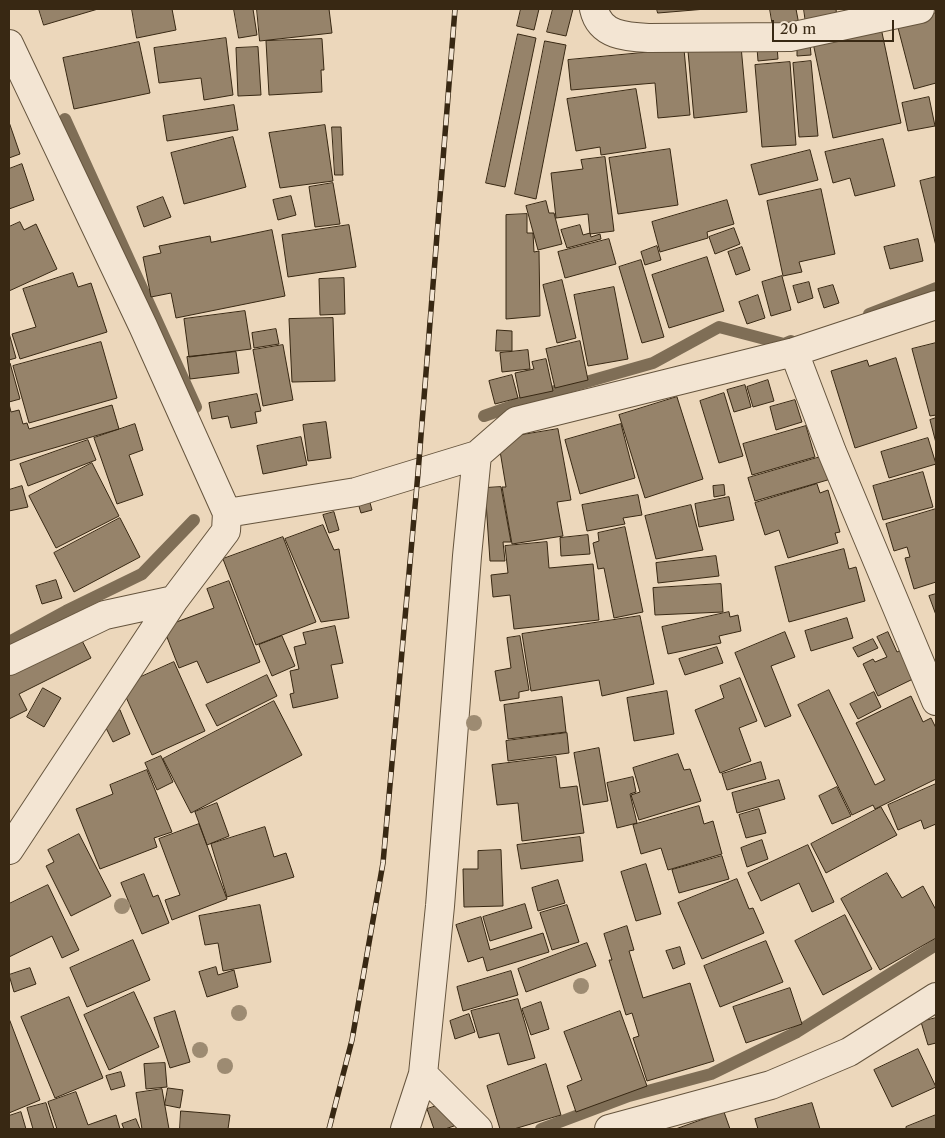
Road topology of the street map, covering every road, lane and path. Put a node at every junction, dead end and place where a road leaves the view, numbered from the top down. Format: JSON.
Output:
{"nodes":[{"id":1,"x":594,"y":9,"type":"edge"},
{"id":2,"x":920,"y":9,"type":"edge"},
{"id":3,"x":9,"y":44,"type":"edge"},
{"id":4,"x":936,"y":305,"type":"edge"},
{"id":5,"x":794,"y":352,"type":"junction"},
{"id":6,"x":477,"y":455,"type":"junction"},
{"id":7,"x":227,"y":513,"type":"junction"},
{"id":8,"x":174,"y":600,"type":"junction"},
{"id":9,"x":9,"y":661,"type":"edge"},
{"id":10,"x":930,"y":672,"type":"edge"},
{"id":11,"x":936,"y":701,"type":"edge"},
{"id":12,"x":9,"y":850,"type":"edge"},
{"id":13,"x":936,"y":997,"type":"edge"},
{"id":14,"x":423,"y":1074,"type":"junction"},
{"id":15,"x":404,"y":1129,"type":"edge"},
{"id":16,"x":478,"y":1129,"type":"edge"},
{"id":17,"x":609,"y":1129,"type":"edge"}],
"edges":[{"from":1,"to":2,"type":"street"},
{"from":3,"to":7,"type":"street"},
{"from":4,"to":5,"type":"street"},
{"from":5,"to":6,"type":"street"},
{"from":5,"to":10,"type":"street"},
{"from":6,"to":7,"type":"street"},
{"from":6,"to":14,"type":"street"},
{"from":7,"to":8,"type":"street"},
{"from":8,"to":9,"type":"street"},
{"from":8,"to":12,"type":"street"},
{"from":10,"to":11,"type":"street"},
{"from":13,"to":17,"type":"street"},
{"from":14,"to":15,"type":"street"},
{"from":14,"to":16,"type":"street"}]}
